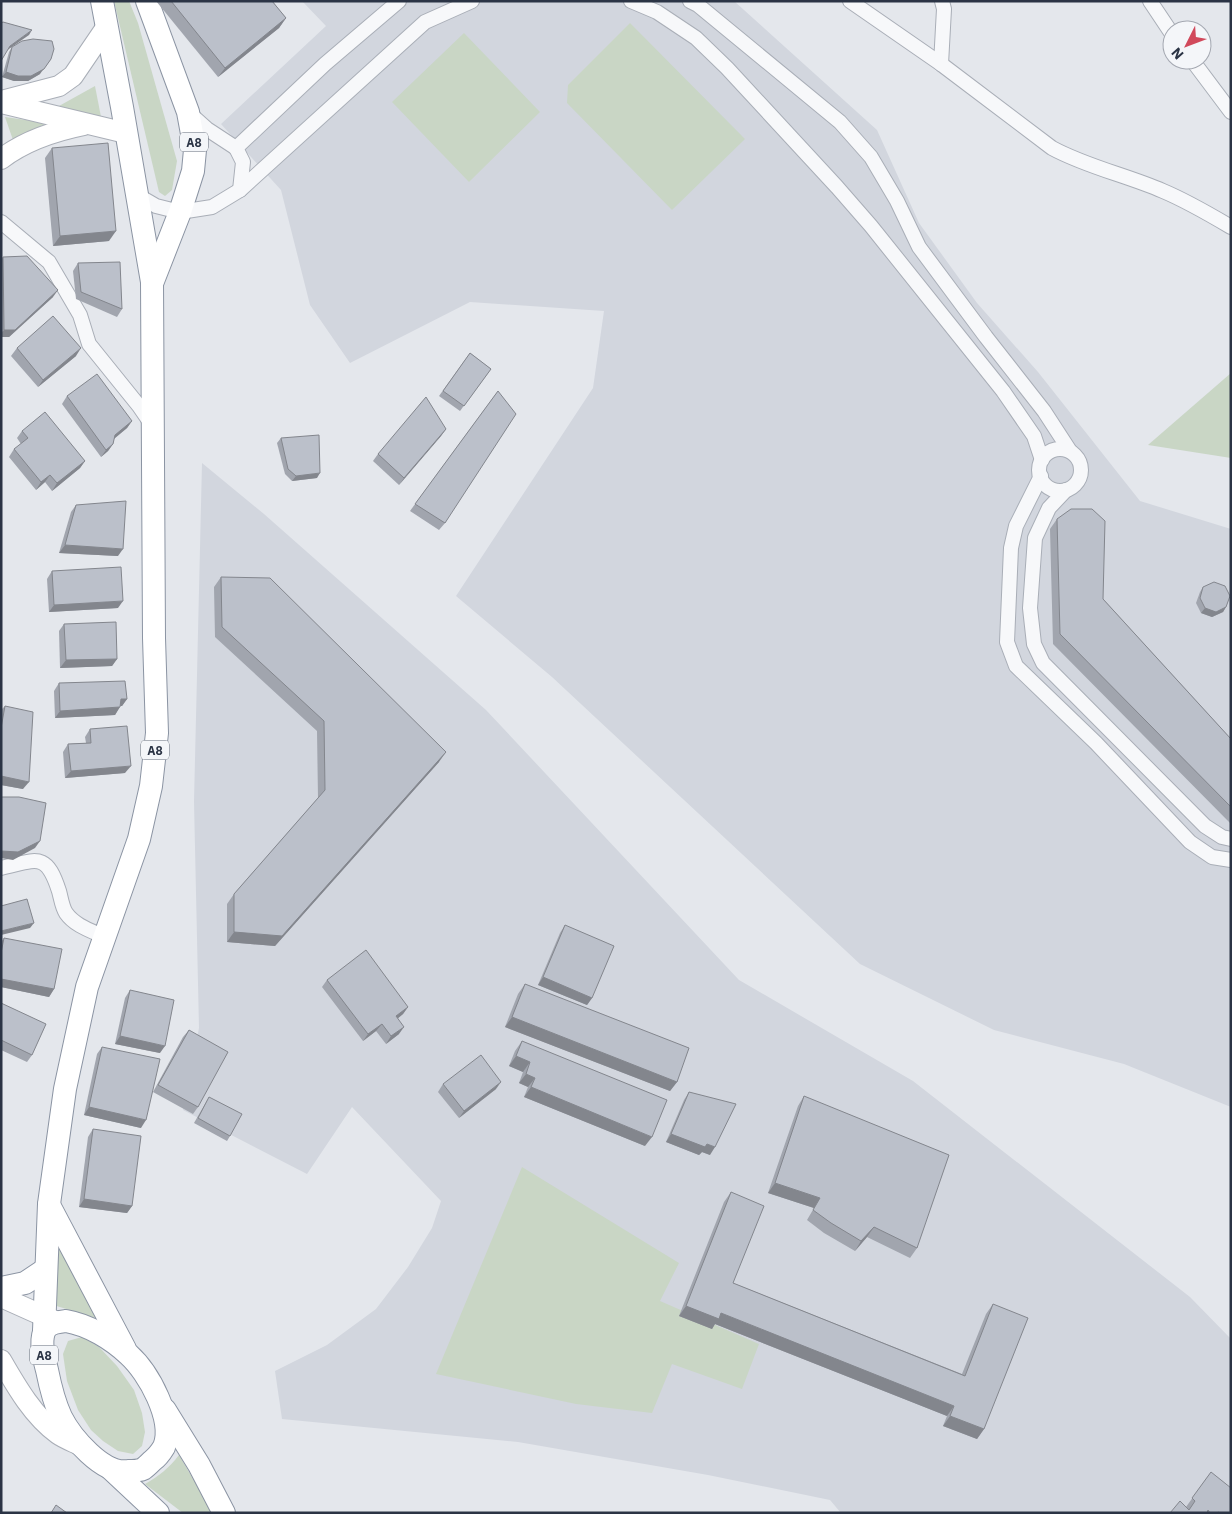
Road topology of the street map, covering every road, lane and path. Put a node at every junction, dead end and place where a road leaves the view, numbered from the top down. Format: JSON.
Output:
{"nodes":[{"id":1,"x":102,"y":1,"type":"edge"},
{"id":2,"x":147,"y":1,"type":"edge"},
{"id":3,"x":399,"y":1,"type":"edge"},
{"id":4,"x":472,"y":1,"type":"edge"},
{"id":5,"x":631,"y":1,"type":"edge"},
{"id":6,"x":690,"y":1,"type":"edge"},
{"id":7,"x":850,"y":1,"type":"edge"},
{"id":8,"x":942,"y":1,"type":"edge"},
{"id":9,"x":1150,"y":1,"type":"edge"},
{"id":10,"x":1163,"y":20,"type":"edge"},
{"id":11,"x":107,"y":26,"type":"junction"},
{"id":12,"x":941,"y":64,"type":"junction"},
{"id":13,"x":1200,"y":70,"type":"edge"},
{"id":14,"x":1,"y":102,"type":"edge"},
{"id":15,"x":188,"y":112,"type":"junction"},
{"id":16,"x":1231,"y":112,"type":"edge"},
{"id":17,"x":88,"y":124,"type":"junction"},
{"id":18,"x":126,"y":133,"type":"junction"},
{"id":19,"x":236,"y":148,"type":"junction"},
{"id":20,"x":1,"y":159,"type":"edge"},
{"id":21,"x":240,"y":190,"type":"junction"},
{"id":22,"x":137,"y":195,"type":"junction"},
{"id":23,"x":180,"y":212,"type":"junction"},
{"id":24,"x":1,"y":222,"type":"edge"},
{"id":25,"x":1231,"y":227,"type":"edge"},
{"id":26,"x":152,"y":282,"type":"junction"},
{"id":27,"x":154,"y":428,"type":"junction"},
{"id":28,"x":1070,"y":451,"type":"junction"},
{"id":29,"x":1042,"y":460,"type":"junction"},
{"id":30,"x":1040,"y":476,"type":"junction"},
{"id":31,"x":1066,"y":490,"type":"junction"},
{"id":32,"x":1231,"y":839,"type":"edge"},
{"id":33,"x":1231,"y":860,"type":"edge"},
{"id":34,"x":1,"y":868,"type":"edge"},
{"id":35,"x":105,"y":937,"type":"junction"},
{"id":36,"x":48,"y":1204,"type":"junction"},
{"id":37,"x":46,"y":1269,"type":"junction"},
{"id":38,"x":1,"y":1288,"type":"edge"},
{"id":39,"x":1,"y":1297,"type":"edge"},
{"id":40,"x":48,"y":1324,"type":"junction"},
{"id":41,"x":128,"y":1354,"type":"junction"},
{"id":42,"x":1,"y":1360,"type":"edge"},
{"id":43,"x":160,"y":1403,"type":"junction"},
{"id":44,"x":82,"y":1446,"type":"junction"},
{"id":45,"x":111,"y":1469,"type":"junction"},
{"id":46,"x":158,"y":1513,"type":"edge"},
{"id":47,"x":224,"y":1513,"type":"edge"}],
"edges":[{"from":1,"to":11,"type":"highway","number":"A8"},
{"from":2,"to":15,"type":"highway","number":"A8"},
{"from":3,"to":19,"type":"street"},
{"from":4,"to":21,"type":"street"},
{"from":5,"to":29,"type":"street"},
{"from":6,"to":28,"type":"street"},
{"from":7,"to":12,"type":"street"},
{"from":8,"to":12,"type":"street"},
{"from":9,"to":10,"type":"street"},
{"from":11,"to":14,"type":"main road"},
{"from":11,"to":18,"type":"highway","number":"A8"},
{"from":12,"to":25,"type":"street"},
{"from":13,"to":16,"type":"street"},
{"from":14,"to":17,"type":"main road"},
{"from":15,"to":19,"type":"street"},
{"from":15,"to":23,"type":"highway","number":"A8"},
{"from":17,"to":18,"type":"main road"},
{"from":17,"to":20,"type":"main road"},
{"from":18,"to":22,"type":"highway","number":"A8"},
{"from":19,"to":21,"type":"street"},
{"from":21,"to":23,"type":"street"},
{"from":22,"to":23,"type":"street"},
{"from":22,"to":26,"type":"highway","number":"A8"},
{"from":23,"to":26,"type":"highway","number":"A8"},
{"from":24,"to":27,"type":"street"},
{"from":26,"to":27,"type":"highway","number":"A8"},
{"from":27,"to":35,"type":"highway","number":"A8"},
{"from":28,"to":29,"type":"street"},
{"from":28,"to":31,"type":"street"},
{"from":29,"to":30,"type":"street"},
{"from":30,"to":31,"type":"street"},
{"from":30,"to":33,"type":"street"},
{"from":31,"to":32,"type":"street"},
{"from":34,"to":35,"type":"street"},
{"from":35,"to":36,"type":"highway","number":"A8"},
{"from":36,"to":37,"type":"highway","number":"A8"},
{"from":36,"to":41,"type":"highway"},
{"from":37,"to":38,"type":"highway"},
{"from":37,"to":40,"type":"highway","number":"A8"},
{"from":39,"to":40,"type":"main road"},
{"from":40,"to":41,"type":"highway"},
{"from":40,"to":44,"type":"highway","number":"A8"},
{"from":41,"to":43,"type":"highway"},
{"from":42,"to":44,"type":"main road"},
{"from":43,"to":45,"type":"highway"},
{"from":43,"to":47,"type":"highway"},
{"from":44,"to":45,"type":"highway","number":"A8"},
{"from":45,"to":46,"type":"highway","number":"A8"}]}
